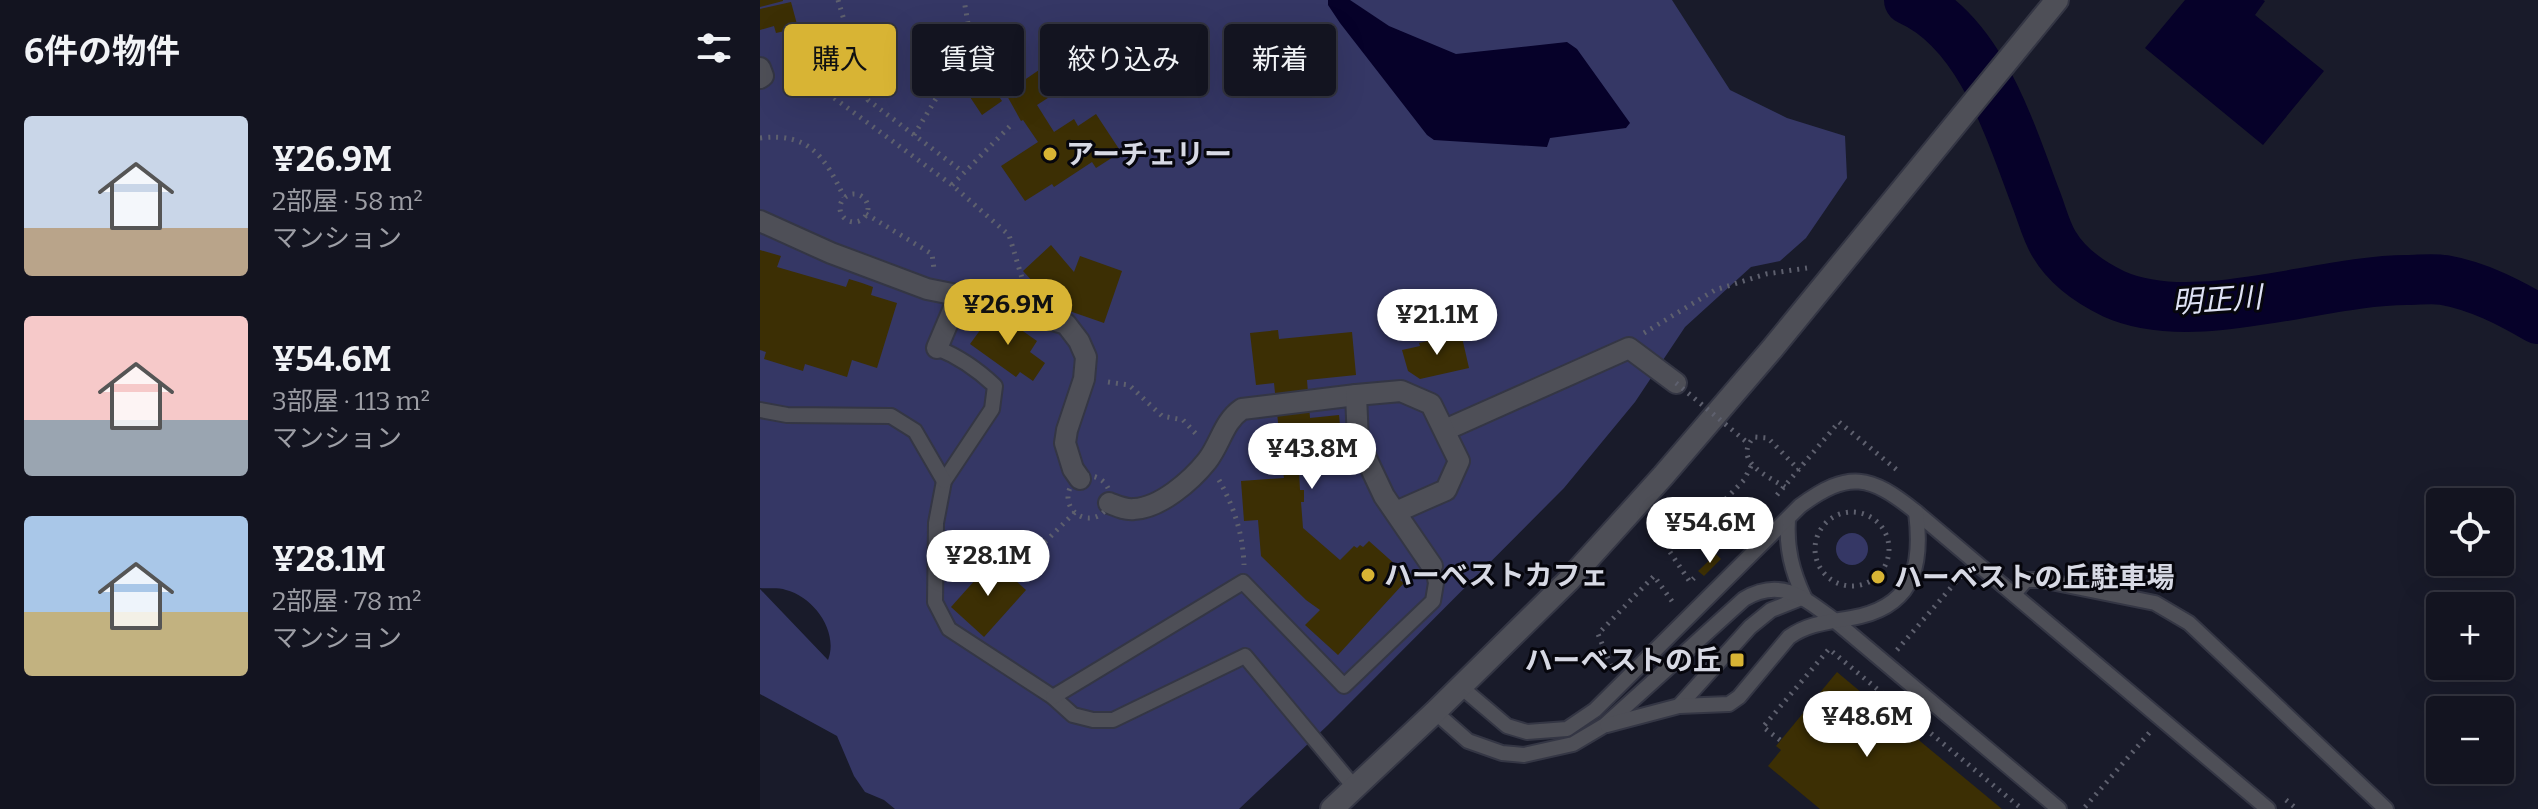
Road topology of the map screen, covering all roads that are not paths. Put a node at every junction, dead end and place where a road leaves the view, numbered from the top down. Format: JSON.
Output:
{"nodes":[{"id":1,"x":2057,"y":0,"type":"edge"},
{"id":2,"x":760,"y":221,"type":"edge"},
{"id":3,"x":959,"y":296,"type":"junction"},
{"id":4,"x":937,"y":348,"type":"joint"},
{"id":5,"x":1676,"y":383,"type":"road end"},
{"id":6,"x":1356,"y":395,"type":"junction"},
{"id":7,"x":760,"y":410,"type":"edge"},
{"id":8,"x":1445,"y":430,"type":"junction"},
{"id":9,"x":1080,"y":479,"type":"dead end"},
{"id":10,"x":944,"y":481,"type":"junction"},
{"id":11,"x":1109,"y":503,"type":"dead end"},
{"id":12,"x":1396,"y":512,"type":"junction"},
{"id":13,"x":1916,"y":512,"type":"junction"},
{"id":14,"x":1788,"y":519,"type":"junction"},
{"id":15,"x":1432,"y":566,"type":"joint"},
{"id":16,"x":2014,"y":594,"type":"junction"},
{"id":17,"x":1804,"y":597,"type":"junction"},
{"id":18,"x":1834,"y":620,"type":"junction"},
{"id":19,"x":1461,"y":687,"type":"junction"},
{"id":20,"x":1053,"y":697,"type":"junction"},
{"id":21,"x":1679,"y":706,"type":"junction"},
{"id":22,"x":1435,"y":712,"type":"junction"},
{"id":23,"x":1605,"y":725,"type":"junction"},
{"id":24,"x":1355,"y":788,"type":"junction"},
{"id":25,"x":1332,"y":809,"type":"edge"},
{"id":26,"x":2059,"y":809,"type":"edge"},
{"id":27,"x":2268,"y":809,"type":"edge"},
{"id":28,"x":2386,"y":809,"type":"edge"}],
"edges":[{"from":1,"to":19,"type":"street"},
{"from":2,"to":3,"type":"street"},
{"from":3,"to":4,"type":"street"},
{"from":3,"to":9,"type":"street"},
{"from":4,"to":10,"type":"lane"},
{"from":5,"to":8,"type":"street"},
{"from":6,"to":8,"type":"street"},
{"from":6,"to":11,"type":"street"},
{"from":6,"to":12,"type":"street"},
{"from":7,"to":10,"type":"lane"},
{"from":8,"to":12,"type":"street"},
{"from":10,"to":20,"type":"lane"},
{"from":12,"to":15,"type":"street"},
{"from":13,"to":14,"type":"lane"},
{"from":13,"to":16,"type":"lane"},
{"from":13,"to":18,"type":"lane"},
{"from":14,"to":17,"type":"lane"},
{"from":14,"to":19,"type":"lane"},
{"from":15,"to":20,"type":"lane"},
{"from":16,"to":27,"type":"lane"},
{"from":16,"to":28,"type":"lane"},
{"from":17,"to":18,"type":"lane"},
{"from":17,"to":21,"type":"lane"},
{"from":17,"to":23,"type":"lane"},
{"from":18,"to":21,"type":"lane"},
{"from":18,"to":26,"type":"lane"},
{"from":19,"to":22,"type":"street"},
{"from":20,"to":24,"type":"lane"},
{"from":21,"to":23,"type":"lane"},
{"from":22,"to":23,"type":"lane"},
{"from":22,"to":24,"type":"street"},
{"from":24,"to":25,"type":"street"}]}
